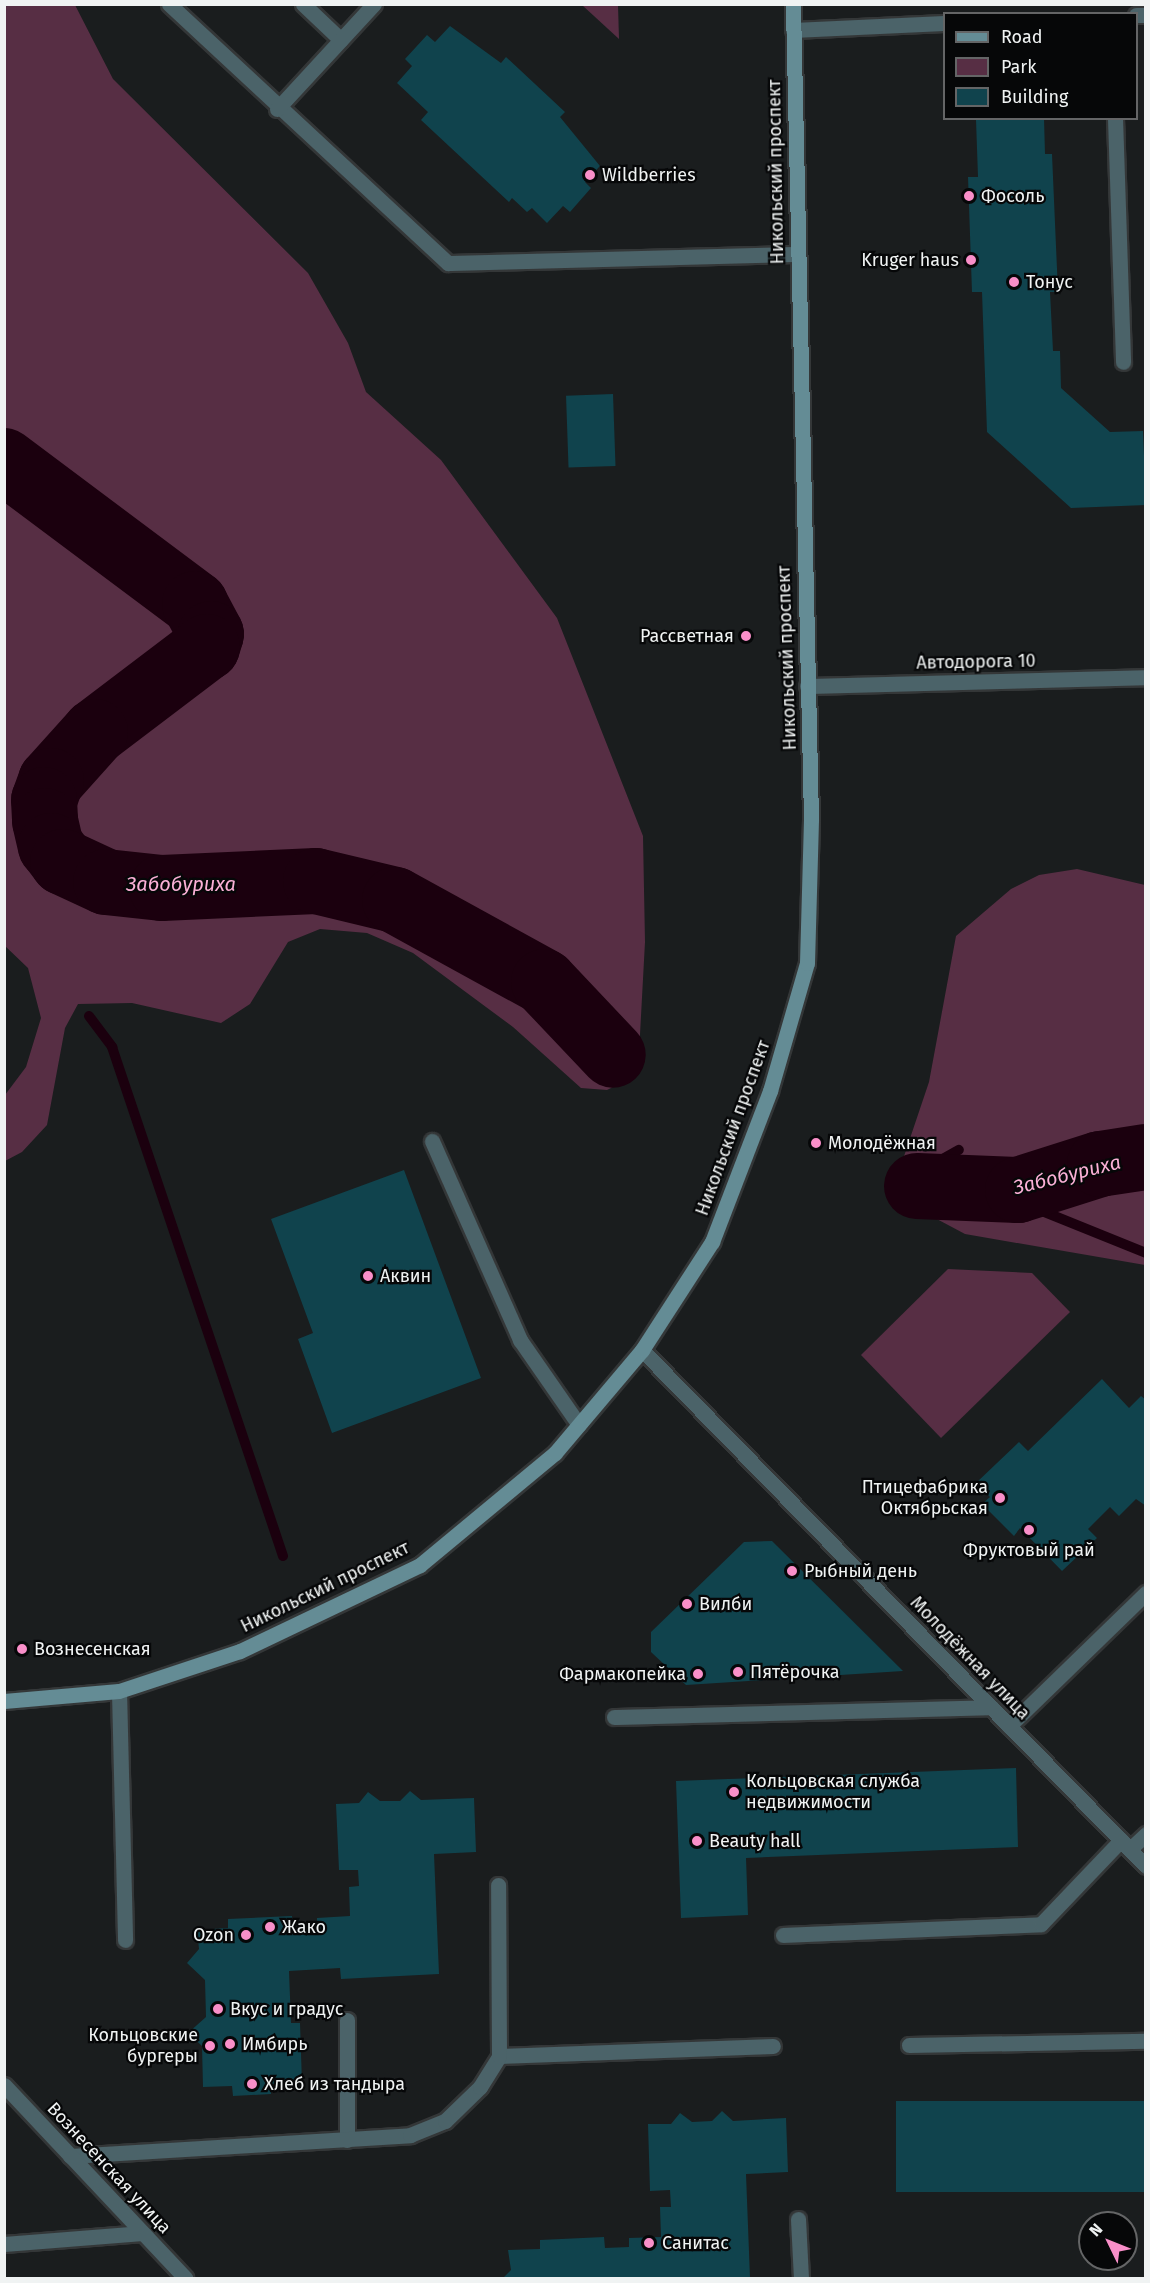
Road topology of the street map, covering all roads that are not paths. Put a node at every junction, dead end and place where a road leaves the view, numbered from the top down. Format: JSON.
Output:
{"nodes":[{"id":1,"x":169,"y":4,"type":"edge"},
{"id":2,"x":303,"y":4,"type":"edge"},
{"id":3,"x":374,"y":4,"type":"edge"},
{"id":4,"x":793,"y":4,"type":"edge"},
{"id":5,"x":943,"y":23,"type":"edge"},
{"id":6,"x":793,"y":30,"type":"junction"},
{"id":7,"x":341,"y":40,"type":"junction"},
{"id":8,"x":277,"y":109,"type":"junction"},
{"id":9,"x":1115,"y":120,"type":"edge"},
{"id":10,"x":796,"y":254,"type":"junction"},
{"id":11,"x":1123,"y":362,"type":"dead end"},
{"id":12,"x":1146,"y":677,"type":"edge"},
{"id":13,"x":807,"y":686,"type":"junction"},
{"id":14,"x":432,"y":1142,"type":"dead end"},
{"id":15,"x":642,"y":1350,"type":"junction"},
{"id":16,"x":579,"y":1425,"type":"junction"},
{"id":17,"x":1146,"y":1593,"type":"edge"},
{"id":18,"x":119,"y":1691,"type":"junction"},
{"id":19,"x":4,"y":1701,"type":"edge"},
{"id":20,"x":991,"y":1707,"type":"junction"},
{"id":21,"x":614,"y":1717,"type":"dead end"},
{"id":22,"x":1009,"y":1726,"type":"junction"},
{"id":23,"x":1146,"y":1834,"type":"edge"},
{"id":24,"x":1125,"y":1845,"type":"junction"},
{"id":25,"x":1146,"y":1866,"type":"edge"},
{"id":26,"x":498,"y":1885,"type":"dead end"},
{"id":27,"x":783,"y":1935,"type":"dead end"},
{"id":28,"x":125,"y":1940,"type":"dead end"},
{"id":29,"x":347,"y":2020,"type":"dead end"},
{"id":30,"x":1146,"y":2041,"type":"edge"},
{"id":31,"x":909,"y":2045,"type":"dead end"},
{"id":32,"x":773,"y":2046,"type":"dead end"},
{"id":33,"x":499,"y":2056,"type":"junction"},
{"id":34,"x":4,"y":2085,"type":"edge"},
{"id":35,"x":347,"y":2140,"type":"junction"},
{"id":36,"x":70,"y":2156,"type":"junction"},
{"id":37,"x":798,"y":2219,"type":"dead end"},
{"id":38,"x":143,"y":2233,"type":"junction"},
{"id":39,"x":4,"y":2244,"type":"edge"},
{"id":40,"x":186,"y":2278,"type":"edge"},
{"id":41,"x":801,"y":2278,"type":"edge"}],
"edges":[{"from":1,"to":8,"type":"street"},
{"from":2,"to":7,"type":"street"},
{"from":3,"to":7,"type":"street"},
{"from":4,"to":6,"type":"main road","name":"Никольский проспект"},
{"from":5,"to":6,"type":"street"},
{"from":6,"to":10,"type":"main road","name":"Никольский проспект"},
{"from":7,"to":8,"type":"street"},
{"from":8,"to":10,"type":"street"},
{"from":9,"to":11,"type":"street"},
{"from":10,"to":13,"type":"main road","name":"Никольский проспект"},
{"from":12,"to":13,"type":"street","name":"Автодорога 10"},
{"from":13,"to":15,"type":"main road","name":"Никольский проспект"},
{"from":14,"to":16,"type":"street"},
{"from":15,"to":16,"type":"main road","name":"Никольский проспект"},
{"from":15,"to":20,"type":"street","name":"Молодёжная улица"},
{"from":16,"to":18,"type":"main road","name":"Никольский проспект"},
{"from":17,"to":22,"type":"street"},
{"from":18,"to":19,"type":"main road","name":"Никольский проспект"},
{"from":18,"to":28,"type":"street"},
{"from":20,"to":21,"type":"street"},
{"from":20,"to":22,"type":"street","name":"Молодёжная улица"},
{"from":22,"to":24,"type":"street","name":"Молодёжная улица"},
{"from":23,"to":24,"type":"street"},
{"from":24,"to":25,"type":"street","name":"Молодёжная улица"},
{"from":24,"to":27,"type":"street"},
{"from":26,"to":33,"type":"street"},
{"from":29,"to":35,"type":"street"},
{"from":30,"to":31,"type":"street"},
{"from":32,"to":33,"type":"street"},
{"from":33,"to":35,"type":"street"},
{"from":34,"to":36,"type":"street","name":"Вознесенская улица"},
{"from":35,"to":36,"type":"street"},
{"from":36,"to":38,"type":"street","name":"Вознесенская улица"},
{"from":37,"to":41,"type":"street"},
{"from":38,"to":39,"type":"street"},
{"from":38,"to":40,"type":"street","name":"Вознесенская улица"}]}
